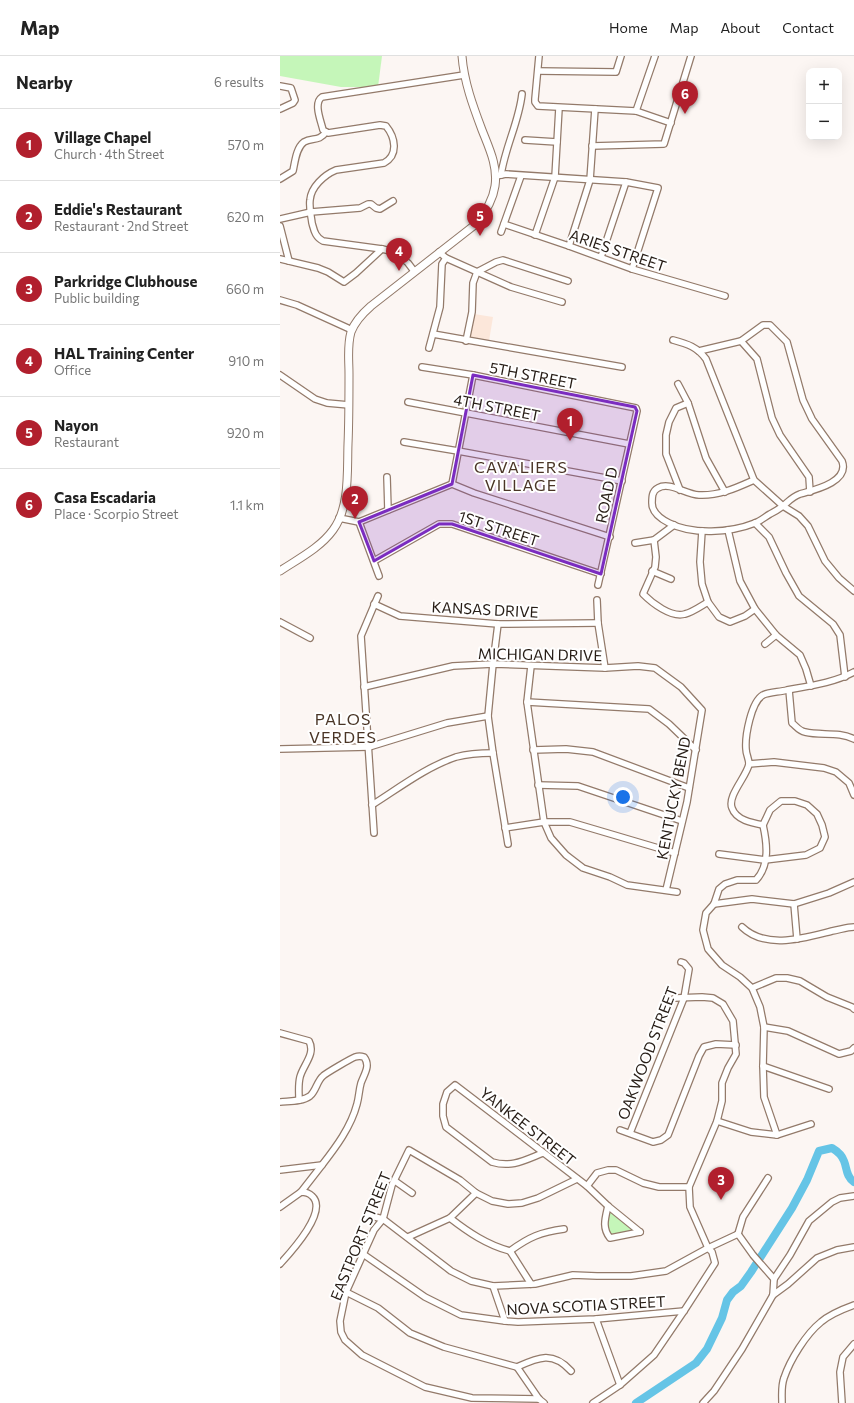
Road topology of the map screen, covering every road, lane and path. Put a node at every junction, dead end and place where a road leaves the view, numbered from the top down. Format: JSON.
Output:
{"nodes":[{"id":1,"x":462,"y":56,"type":"edge"},
{"id":2,"x":539,"y":56,"type":"edge"},
{"id":3,"x":621,"y":56,"type":"edge"},
{"id":4,"x":655,"y":56,"type":"edge"},
{"id":5,"x":691,"y":56,"type":"edge"},
{"id":6,"x":538,"y":71,"type":"junction"},
{"id":7,"x":464,"y":75,"type":"junction"},
{"id":8,"x":280,"y":86,"type":"edge"},
{"id":9,"x":522,"y":94,"type":"dead end"},
{"id":10,"x":559,"y":108,"type":"junction"},
{"id":11,"x":280,"y":109,"type":"edge"},
{"id":12,"x":595,"y":109,"type":"junction"},
{"id":13,"x":636,"y":111,"type":"junction"},
{"id":14,"x":671,"y":123,"type":"junction"},
{"id":15,"x":326,"y":132,"type":"junction"},
{"id":16,"x":525,"y":140,"type":"dead end"},
{"id":17,"x":557,"y":142,"type":"junction"},
{"id":18,"x":592,"y":146,"type":"junction"},
{"id":19,"x":498,"y":175,"type":"junction"},
{"id":20,"x":521,"y":176,"type":"junction"},
{"id":21,"x":555,"y":177,"type":"junction"},
{"id":22,"x":280,"y":179,"type":"edge"},
{"id":23,"x":590,"y":180,"type":"junction"},
{"id":24,"x":626,"y":182,"type":"junction"},
{"id":25,"x":393,"y":201,"type":"dead end"},
{"id":26,"x":311,"y":212,"type":"junction"},
{"id":27,"x":280,"y":219,"type":"edge"},
{"id":28,"x":504,"y":224,"type":"junction"},
{"id":29,"x":280,"y":226,"type":"edge"},
{"id":30,"x":501,"y":232,"type":"dead end"},
{"id":31,"x":535,"y":235,"type":"junction"},
{"id":32,"x":569,"y":246,"type":"junction"},
{"id":33,"x":382,"y":249,"type":"junction"},
{"id":34,"x":439,"y":252,"type":"junction"},
{"id":35,"x":601,"y":257,"type":"junction"},
{"id":36,"x":446,"y":258,"type":"junction"},
{"id":37,"x":280,"y":259,"type":"edge"},
{"id":38,"x":290,"y":261,"type":"junction"},
{"id":39,"x":632,"y":269,"type":"junction"},
{"id":40,"x":414,"y":271,"type":"junction"},
{"id":41,"x":477,"y":272,"type":"junction"},
{"id":42,"x":568,"y":281,"type":"dead end"},
{"id":43,"x":725,"y":296,"type":"dead end"},
{"id":44,"x":280,"y":300,"type":"edge"},
{"id":45,"x":562,"y":302,"type":"dead end"},
{"id":46,"x":352,"y":330,"type":"junction"},
{"id":47,"x":432,"y":334,"type":"junction"},
{"id":48,"x":673,"y":340,"type":"dead end"},
{"id":49,"x":466,"y":341,"type":"junction"},
{"id":50,"x":742,"y":341,"type":"junction"},
{"id":51,"x":430,"y":348,"type":"dead end"},
{"id":52,"x":699,"y":350,"type":"junction"},
{"id":53,"x":422,"y":366,"type":"dead end"},
{"id":54,"x":622,"y":367,"type":"dead end"},
{"id":55,"x":280,"y":375,"type":"edge"},
{"id":56,"x":474,"y":375,"type":"junction"},
{"id":57,"x":678,"y":384,"type":"dead end"},
{"id":58,"x":408,"y":402,"type":"dead end"},
{"id":59,"x":688,"y":403,"type":"junction"},
{"id":60,"x":349,"y":405,"type":"junction"},
{"id":61,"x":637,"y":410,"type":"joint"},
{"id":62,"x":466,"y":413,"type":"junction"},
{"id":63,"x":404,"y":442,"type":"dead end"},
{"id":64,"x":629,"y":444,"type":"junction"},
{"id":65,"x":458,"y":450,"type":"junction"},
{"id":66,"x":387,"y":478,"type":"dead end"},
{"id":67,"x":754,"y":480,"type":"junction"},
{"id":68,"x":622,"y":481,"type":"junction"},
{"id":69,"x":452,"y":484,"type":"junction"},
{"id":70,"x":680,"y":490,"type":"junction"},
{"id":71,"x":725,"y":492,"type":"junction"},
{"id":72,"x":810,"y":492,"type":"junction"},
{"id":73,"x":783,"y":506,"type":"junction"},
{"id":74,"x":388,"y":510,"type":"junction"},
{"id":75,"x":339,"y":518,"type":"junction"},
{"id":76,"x":359,"y":522,"type":"junction"},
{"id":77,"x":755,"y":523,"type":"junction"},
{"id":78,"x":674,"y":525,"type":"junction"},
{"id":79,"x":728,"y":530,"type":"junction"},
{"id":80,"x":702,"y":532,"type":"junction"},
{"id":81,"x":610,"y":537,"type":"junction"},
{"id":82,"x":654,"y":540,"type":"junction"},
{"id":83,"x":635,"y":543,"type":"dead end"},
{"id":84,"x":374,"y":562,"type":"junction"},
{"id":85,"x":280,"y":571,"type":"edge"},
{"id":86,"x":652,"y":571,"type":"junction"},
{"id":87,"x":601,"y":574,"type":"junction"},
{"id":88,"x":379,"y":576,"type":"dead end"},
{"id":89,"x":671,"y":579,"type":"dead end"},
{"id":90,"x":598,"y":585,"type":"dead end"},
{"id":91,"x":854,"y":591,"type":"edge"},
{"id":92,"x":378,"y":596,"type":"dead end"},
{"id":93,"x":597,"y":601,"type":"dead end"},
{"id":94,"x":708,"y":602,"type":"junction"},
{"id":95,"x":374,"y":604,"type":"junction"},
{"id":96,"x":755,"y":609,"type":"junction"},
{"id":97,"x":280,"y":622,"type":"edge"},
{"id":98,"x":598,"y":623,"type":"junction"},
{"id":99,"x":498,"y":624,"type":"junction"},
{"id":100,"x":776,"y":635,"type":"junction"},
{"id":101,"x":310,"y":638,"type":"dead end"},
{"id":102,"x":765,"y":644,"type":"dead end"},
{"id":103,"x":493,"y":664,"type":"junction"},
{"id":104,"x":531,"y":666,"type":"junction"},
{"id":105,"x":605,"y":668,"type":"junction"},
{"id":106,"x":854,"y":672,"type":"edge"},
{"id":107,"x":845,"y":677,"type":"junction"},
{"id":108,"x":811,"y":686,"type":"junction"},
{"id":109,"x":364,"y":687,"type":"junction"},
{"id":110,"x":790,"y":690,"type":"junction"},
{"id":111,"x":527,"y":702,"type":"junction"},
{"id":112,"x":702,"y":710,"type":"joint"},
{"id":113,"x":488,"y":716,"type":"junction"},
{"id":114,"x":854,"y":739,"type":"edge"},
{"id":115,"x":369,"y":747,"type":"junction"},
{"id":116,"x":280,"y":749,"type":"edge"},
{"id":117,"x":533,"y":750,"type":"junction"},
{"id":118,"x":696,"y":750,"type":"junction"},
{"id":119,"x":492,"y":753,"type":"junction"},
{"id":120,"x":749,"y":764,"type":"junction"},
{"id":121,"x":538,"y":786,"type":"junction"},
{"id":122,"x":689,"y":788,"type":"junction"},
{"id":123,"x":854,"y":795,"type":"edge"},
{"id":124,"x":372,"y":805,"type":"junction"},
{"id":125,"x":682,"y":821,"type":"junction"},
{"id":126,"x":544,"y":822,"type":"junction"},
{"id":127,"x":763,"y":825,"type":"junction"},
{"id":128,"x":505,"y":828,"type":"junction"},
{"id":129,"x":374,"y":833,"type":"dead end"},
{"id":130,"x":508,"y":844,"type":"dead end"},
{"id":131,"x":676,"y":853,"type":"junction"},
{"id":132,"x":719,"y":854,"type":"dead end"},
{"id":133,"x":765,"y":860,"type":"junction"},
{"id":134,"x":854,"y":882,"type":"edge"},
{"id":135,"x":666,"y":890,"type":"junction"},
{"id":136,"x":677,"y":892,"type":"dead end"},
{"id":137,"x":714,"y":904,"type":"junction"},
{"id":138,"x":794,"y":904,"type":"junction"},
{"id":139,"x":742,"y":927,"type":"dead end"},
{"id":140,"x":854,"y":927,"type":"edge"},
{"id":141,"x":797,"y":939,"type":"junction"},
{"id":142,"x":681,"y":962,"type":"dead end"},
{"id":143,"x":752,"y":988,"type":"junction"},
{"id":144,"x":675,"y":998,"type":"dead end"},
{"id":145,"x":684,"y":998,"type":"junction"},
{"id":146,"x":854,"y":1009,"type":"edge"},
{"id":147,"x":764,"y":1027,"type":"junction"},
{"id":148,"x":280,"y":1032,"type":"edge"},
{"id":149,"x":736,"y":1045,"type":"junction"},
{"id":150,"x":854,"y":1048,"type":"edge"},
{"id":151,"x":763,"y":1066,"type":"junction"},
{"id":152,"x":829,"y":1089,"type":"dead end"},
{"id":153,"x":299,"y":1100,"type":"junction"},
{"id":154,"x":280,"y":1102,"type":"edge"},
{"id":155,"x":717,"y":1121,"type":"junction"},
{"id":156,"x":811,"y":1124,"type":"dead end"},
{"id":157,"x":620,"y":1130,"type":"dead end"},
{"id":158,"x":630,"y":1133,"type":"junction"},
{"id":159,"x":778,"y":1135,"type":"junction"},
{"id":160,"x":543,"y":1154,"type":"junction"},
{"id":161,"x":322,"y":1165,"type":"junction"},
{"id":162,"x":280,"y":1170,"type":"edge"},
{"id":163,"x":768,"y":1178,"type":"dead end"},
{"id":164,"x":577,"y":1179,"type":"junction"},
{"id":165,"x":395,"y":1181,"type":"junction"},
{"id":166,"x":587,"y":1186,"type":"junction"},
{"id":167,"x":689,"y":1187,"type":"junction"},
{"id":168,"x":301,"y":1192,"type":"junction"},
{"id":169,"x":412,"y":1193,"type":"dead end"},
{"id":170,"x":476,"y":1193,"type":"junction"},
{"id":171,"x":854,"y":1196,"type":"edge"},
{"id":172,"x":608,"y":1206,"type":"junction"},
{"id":173,"x":280,"y":1207,"type":"edge"},
{"id":174,"x":367,"y":1215,"type":"dead end"},
{"id":175,"x":450,"y":1218,"type":"junction"},
{"id":176,"x":383,"y":1219,"type":"junction"},
{"id":177,"x":564,"y":1229,"type":"dead end"},
{"id":178,"x":738,"y":1234,"type":"junction"},
{"id":179,"x":408,"y":1237,"type":"junction"},
{"id":180,"x":854,"y":1247,"type":"edge"},
{"id":181,"x":708,"y":1248,"type":"junction"},
{"id":182,"x":510,"y":1251,"type":"junction"},
{"id":183,"x":363,"y":1254,"type":"junction"},
{"id":184,"x":280,"y":1264,"type":"edge"},
{"id":185,"x":774,"y":1278,"type":"junction"},
{"id":186,"x":531,"y":1284,"type":"junction"},
{"id":187,"x":493,"y":1286,"type":"junction"},
{"id":188,"x":346,"y":1292,"type":"junction"},
{"id":189,"x":773,"y":1295,"type":"junction"},
{"id":190,"x":854,"y":1305,"type":"edge"},
{"id":191,"x":684,"y":1311,"type":"junction"},
{"id":192,"x":596,"y":1318,"type":"junction"},
{"id":193,"x":505,"y":1322,"type":"junction"},
{"id":194,"x":854,"y":1344,"type":"edge"},
{"id":195,"x":517,"y":1367,"type":"junction"},
{"id":196,"x":571,"y":1371,"type":"dead end"},
{"id":197,"x":620,"y":1385,"type":"junction"},
{"id":198,"x":539,"y":1399,"type":"junction"},
{"id":199,"x":544,"y":1403,"type":"edge"},
{"id":200,"x":593,"y":1403,"type":"edge"},
{"id":201,"x":703,"y":1403,"type":"edge"},
{"id":202,"x":782,"y":1403,"type":"edge"},
{"id":203,"x":842,"y":1403,"type":"edge"}],
"edges":[{"from":1,"to":7,"type":"main road"},
{"from":2,"to":6,"type":"street"},
{"from":3,"to":6,"type":"street"},
{"from":4,"to":13,"type":"street"},
{"from":5,"to":14,"type":"street"},
{"from":6,"to":10,"type":"street"},
{"from":7,"to":15,"type":"street"},
{"from":7,"to":19,"type":"main road"},
{"from":8,"to":11,"type":"street"},
{"from":9,"to":19,"type":"street"},
{"from":10,"to":12,"type":"street"},
{"from":10,"to":17,"type":"street"},
{"from":12,"to":13,"type":"street"},
{"from":12,"to":18,"type":"street"},
{"from":13,"to":14,"type":"street"},
{"from":14,"to":18,"type":"street"},
{"from":15,"to":22,"type":"street"},
{"from":15,"to":26,"type":"street"},
{"from":16,"to":17,"type":"street"},
{"from":17,"to":21,"type":"street"},
{"from":18,"to":23,"type":"street"},
{"from":19,"to":20,"type":"street"},
{"from":19,"to":34,"type":"main road"},
{"from":20,"to":21,"type":"street"},
{"from":20,"to":28,"type":"street"},
{"from":21,"to":23,"type":"street"},
{"from":21,"to":31,"type":"street"},
{"from":23,"to":24,"type":"street"},
{"from":23,"to":32,"type":"street"},
{"from":24,"to":35,"type":"street"},
{"from":24,"to":39,"type":"street"},
{"from":25,"to":26,"type":"street"},
{"from":26,"to":27,"type":"street"},
{"from":26,"to":33,"type":"street"},
{"from":28,"to":30,"type":"street"},
{"from":28,"to":31,"type":"street","name":"ARIES STREET"},
{"from":29,"to":38,"type":"street"},
{"from":31,"to":32,"type":"street","name":"ARIES STREET"},
{"from":32,"to":35,"type":"street","name":"ARIES STREET"},
{"from":33,"to":38,"type":"street"},
{"from":33,"to":40,"type":"street"},
{"from":34,"to":36,"type":"street"},
{"from":34,"to":40,"type":"main road"},
{"from":35,"to":39,"type":"street","name":"ARIES STREET"},
{"from":36,"to":41,"type":"street"},
{"from":36,"to":47,"type":"street"},
{"from":37,"to":38,"type":"street"},
{"from":39,"to":43,"type":"street","name":"ARIES STREET"},
{"from":40,"to":46,"type":"main road"},
{"from":41,"to":42,"type":"street"},
{"from":41,"to":45,"type":"street"},
{"from":41,"to":49,"type":"street"},
{"from":44,"to":46,"type":"street"},
{"from":46,"to":60,"type":"main road"},
{"from":47,"to":49,"type":"street"},
{"from":47,"to":51,"type":"street"},
{"from":48,"to":52,"type":"street"},
{"from":49,"to":54,"type":"street"},
{"from":50,"to":52,"type":"street"},
{"from":50,"to":72,"type":"street"},
{"from":50,"to":72,"type":"street"},
{"from":52,"to":67,"type":"street"},
{"from":53,"to":56,"type":"street","name":"5TH STREET"},
{"from":55,"to":60,"type":"street"},
{"from":56,"to":61,"type":"street","name":"5TH STREET"},
{"from":56,"to":62,"type":"street"},
{"from":57,"to":59,"type":"street"},
{"from":58,"to":62,"type":"street","name":"4TH STREET"},
{"from":59,"to":70,"type":"street"},
{"from":59,"to":71,"type":"street"},
{"from":60,"to":75,"type":"main road"},
{"from":61,"to":64,"type":"street","name":"ROAD D"},
{"from":62,"to":64,"type":"street","name":"4TH STREET"},
{"from":62,"to":65,"type":"street"},
{"from":63,"to":65,"type":"street"},
{"from":64,"to":68,"type":"street","name":"ROAD D"},
{"from":65,"to":68,"type":"street"},
{"from":65,"to":69,"type":"street"},
{"from":66,"to":74,"type":"street"},
{"from":67,"to":71,"type":"street"},
{"from":67,"to":73,"type":"street"},
{"from":68,"to":81,"type":"street","name":"ROAD D"},
{"from":69,"to":74,"type":"street"},
{"from":69,"to":81,"type":"street"},
{"from":70,"to":71,"type":"street"},
{"from":70,"to":78,"type":"street"},
{"from":72,"to":73,"type":"street"},
{"from":73,"to":77,"type":"street"},
{"from":73,"to":91,"type":"street"},
{"from":74,"to":76,"type":"street"},
{"from":75,"to":76,"type":"street"},
{"from":75,"to":85,"type":"main road"},
{"from":76,"to":84,"type":"street"},
{"from":77,"to":79,"type":"street"},
{"from":77,"to":107,"type":"street"},
{"from":78,"to":80,"type":"street"},
{"from":78,"to":82,"type":"street"},
{"from":79,"to":80,"type":"street"},
{"from":79,"to":96,"type":"street"},
{"from":80,"to":94,"type":"street"},
{"from":81,"to":87,"type":"street","name":"ROAD D"},
{"from":82,"to":83,"type":"street"},
{"from":82,"to":86,"type":"street"},
{"from":84,"to":87,"type":"street","name":"1ST STREET"},
{"from":84,"to":88,"type":"street"},
{"from":86,"to":89,"type":"street"},
{"from":86,"to":94,"type":"street"},
{"from":87,"to":90,"type":"street","name":"ROAD D"},
{"from":92,"to":95,"type":"street"},
{"from":93,"to":98,"type":"street"},
{"from":94,"to":96,"type":"street"},
{"from":95,"to":99,"type":"street","name":"KANSAS DRIVE"},
{"from":95,"to":109,"type":"street"},
{"from":96,"to":100,"type":"street"},
{"from":97,"to":101,"type":"street"},
{"from":98,"to":99,"type":"street","name":"KANSAS DRIVE"},
{"from":98,"to":105,"type":"street"},
{"from":99,"to":103,"type":"street"},
{"from":100,"to":102,"type":"street"},
{"from":100,"to":108,"type":"street"},
{"from":103,"to":104,"type":"street","name":"MICHIGAN DRIVE"},
{"from":103,"to":109,"type":"street","name":"MICHIGAN DRIVE"},
{"from":103,"to":113,"type":"street"},
{"from":104,"to":105,"type":"street","name":"MICHIGAN DRIVE"},
{"from":104,"to":111,"type":"street"},
{"from":105,"to":112,"type":"street","name":"MICHIGAN DRIVE"},
{"from":106,"to":107,"type":"street"},
{"from":107,"to":108,"type":"street"},
{"from":108,"to":110,"type":"street"},
{"from":109,"to":115,"type":"street"},
{"from":110,"to":114,"type":"street"},
{"from":110,"to":120,"type":"street"},
{"from":111,"to":117,"type":"street"},
{"from":111,"to":118,"type":"street"},
{"from":112,"to":118,"type":"street","name":"KENTUCKY BEND"},
{"from":113,"to":115,"type":"street"},
{"from":113,"to":119,"type":"street"},
{"from":115,"to":116,"type":"street"},
{"from":115,"to":124,"type":"street"},
{"from":117,"to":121,"type":"street"},
{"from":117,"to":122,"type":"street"},
{"from":118,"to":122,"type":"street","name":"KENTUCKY BEND"},
{"from":119,"to":124,"type":"street"},
{"from":119,"to":128,"type":"street"},
{"from":120,"to":123,"type":"street"},
{"from":120,"to":127,"type":"street"},
{"from":121,"to":125,"type":"street"},
{"from":121,"to":126,"type":"street"},
{"from":122,"to":125,"type":"street","name":"KENTUCKY BEND"},
{"from":124,"to":129,"type":"street"},
{"from":125,"to":131,"type":"street","name":"KENTUCKY BEND"},
{"from":126,"to":128,"type":"street"},
{"from":126,"to":131,"type":"street"},
{"from":126,"to":135,"type":"street"},
{"from":127,"to":133,"type":"street"},
{"from":127,"to":133,"type":"street"},
{"from":128,"to":130,"type":"street"},
{"from":131,"to":135,"type":"street","name":"KENTUCKY BEND"},
{"from":132,"to":133,"type":"street"},
{"from":133,"to":137,"type":"street"},
{"from":134,"to":138,"type":"street"},
{"from":135,"to":136,"type":"street"},
{"from":137,"to":138,"type":"street"},
{"from":137,"to":143,"type":"street"},
{"from":138,"to":141,"type":"street"},
{"from":139,"to":141,"type":"street"},
{"from":140,"to":141,"type":"street"},
{"from":142,"to":145,"type":"street","name":"OAKWOOD STREET"},
{"from":143,"to":146,"type":"street"},
{"from":143,"to":147,"type":"street"},
{"from":144,"to":145,"type":"street"},
{"from":145,"to":149,"type":"street"},
{"from":145,"to":158,"type":"street","name":"OAKWOOD STREET"},
{"from":147,"to":150,"type":"street"},
{"from":147,"to":151,"type":"street"},
{"from":148,"to":153,"type":"street"},
{"from":149,"to":155,"type":"street"},
{"from":149,"to":158,"type":"street"},
{"from":151,"to":152,"type":"street"},
{"from":151,"to":159,"type":"street"},
{"from":153,"to":154,"type":"street"},
{"from":153,"to":161,"type":"street"},
{"from":155,"to":159,"type":"street"},
{"from":155,"to":167,"type":"street"},
{"from":156,"to":159,"type":"street"},
{"from":157,"to":158,"type":"street"},
{"from":160,"to":160,"type":"street","name":"YANKEE STREET"},
{"from":160,"to":164,"type":"street","name":"YANKEE STREET"},
{"from":161,"to":162,"type":"street"},
{"from":161,"to":168,"type":"street"},
{"from":163,"to":178,"type":"street"},
{"from":164,"to":166,"type":"street","name":"YANKEE STREET"},
{"from":164,"to":170,"type":"street"},
{"from":165,"to":169,"type":"street"},
{"from":165,"to":170,"type":"street","name":"EASTPORT STREET"},
{"from":165,"to":176,"type":"street","name":"EASTPORT STREET"},
{"from":166,"to":167,"type":"street"},
{"from":166,"to":172,"type":"street","name":"YANKEE STREET"},
{"from":167,"to":181,"type":"street"},
{"from":168,"to":173,"type":"street"},
{"from":168,"to":184,"type":"street"},
{"from":170,"to":175,"type":"street"},
{"from":171,"to":185,"type":"street"},
{"from":172,"to":172,"type":"street","name":"YANKEE STREET"},
{"from":174,"to":176,"type":"street"},
{"from":175,"to":179,"type":"street"},
{"from":175,"to":182,"type":"street"},
{"from":176,"to":179,"type":"street"},
{"from":176,"to":183,"type":"street","name":"EASTPORT STREET"},
{"from":177,"to":182,"type":"street"},
{"from":178,"to":181,"type":"street"},
{"from":178,"to":185,"type":"street"},
{"from":179,"to":187,"type":"street"},
{"from":180,"to":189,"type":"street"},
{"from":181,"to":186,"type":"street"},
{"from":181,"to":191,"type":"street"},
{"from":182,"to":186,"type":"street"},
{"from":183,"to":188,"type":"street","name":"EASTPORT STREET"},
{"from":183,"to":193,"type":"street","name":"NOVA SCOTIA STREET"},
{"from":185,"to":189,"type":"street"},
{"from":186,"to":187,"type":"street"},
{"from":187,"to":193,"type":"street"},
{"from":188,"to":195,"type":"street"},
{"from":188,"to":198,"type":"street","name":"EASTPORT STREET"},
{"from":189,"to":201,"type":"street"},
{"from":190,"to":202,"type":"street"},
{"from":191,"to":192,"type":"street","name":"NOVA SCOTIA STREET"},
{"from":191,"to":197,"type":"street"},
{"from":192,"to":193,"type":"street","name":"NOVA SCOTIA STREET"},
{"from":192,"to":197,"type":"street"},
{"from":194,"to":203,"type":"street"},
{"from":195,"to":196,"type":"street"},
{"from":195,"to":198,"type":"street"},
{"from":197,"to":200,"type":"street"},
{"from":198,"to":199,"type":"street"}]}
